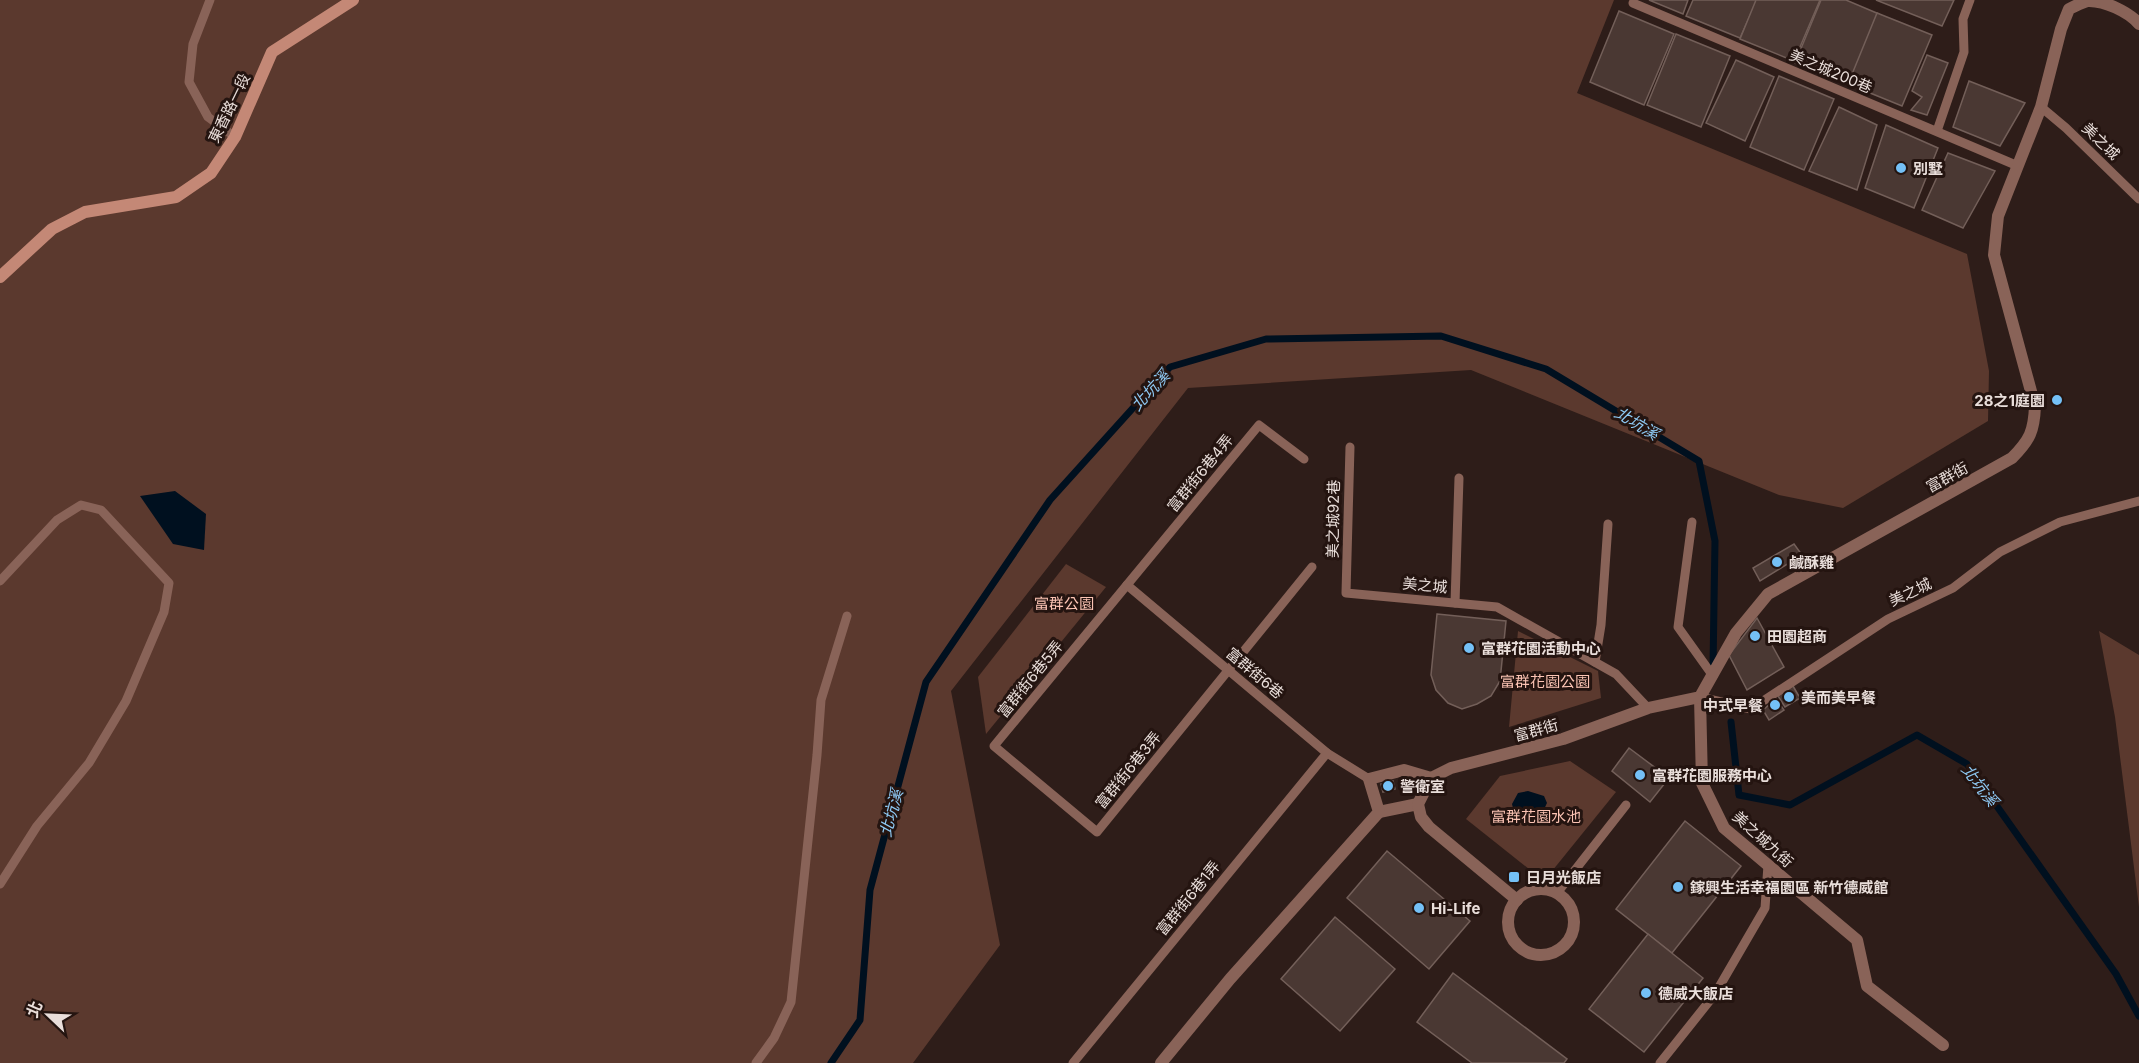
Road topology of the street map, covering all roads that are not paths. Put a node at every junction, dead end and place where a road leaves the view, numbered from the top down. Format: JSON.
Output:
{"nodes":[{"id":1,"x":210,"y":0,"type":"edge"},
{"id":2,"x":353,"y":0,"type":"edge"},
{"id":3,"x":1970,"y":0,"type":"edge"},
{"id":4,"x":1633,"y":3,"type":"dead end"},
{"id":5,"x":2139,"y":24,"type":"edge"},
{"id":6,"x":2041,"y":107,"type":"junction"},
{"id":7,"x":1937,"y":131,"type":"junction"},
{"id":8,"x":235,"y":137,"type":"junction"},
{"id":9,"x":2018,"y":166,"type":"junction"},
{"id":10,"x":2139,"y":199,"type":"edge"},
{"id":11,"x":0,"y":277,"type":"edge"},
{"id":12,"x":1350,"y":447,"type":"dead end"},
{"id":13,"x":1304,"y":459,"type":"dead end"},
{"id":14,"x":1459,"y":478,"type":"dead end"},
{"id":15,"x":2139,"y":501,"type":"edge"},
{"id":16,"x":1692,"y":522,"type":"dead end"},
{"id":17,"x":1608,"y":524,"type":"dead end"},
{"id":18,"x":1312,"y":567,"type":"dead end"},
{"id":19,"x":0,"y":581,"type":"edge"},
{"id":20,"x":1127,"y":585,"type":"junction"},
{"id":21,"x":1346,"y":593,"type":"joint"},
{"id":22,"x":1455,"y":603,"type":"junction"},
{"id":23,"x":847,"y":616,"type":"dead end"},
{"id":24,"x":1595,"y":662,"type":"junction"},
{"id":25,"x":1229,"y":671,"type":"junction"},
{"id":26,"x":1713,"y":676,"type":"junction"},
{"id":27,"x":1700,"y":697,"type":"junction"},
{"id":28,"x":1648,"y":708,"type":"junction"},
{"id":29,"x":1327,"y":753,"type":"junction"},
{"id":30,"x":1431,"y":778,"type":"junction"},
{"id":31,"x":1368,"y":779,"type":"junction"},
{"id":32,"x":1040,"y":785,"type":"joint"},
{"id":33,"x":1418,"y":804,"type":"junction"},
{"id":34,"x":1626,"y":805,"type":"dead end"},
{"id":35,"x":1379,"y":812,"type":"junction"},
{"id":36,"x":1768,"y":865,"type":"junction"},
{"id":37,"x":0,"y":884,"type":"edge"},
{"id":38,"x":1557,"y":892,"type":"junction"},
{"id":39,"x":1516,"y":900,"type":"junction"},
{"id":40,"x":1943,"y":1046,"type":"dead end"},
{"id":41,"x":756,"y":1063,"type":"edge"},
{"id":42,"x":1073,"y":1063,"type":"edge"},
{"id":43,"x":1161,"y":1063,"type":"edge"},
{"id":44,"x":1660,"y":1063,"type":"edge"}],
"edges":[{"from":1,"to":8,"type":"lane"},
{"from":2,"to":8,"type":"street","name":"東香路一段"},
{"from":3,"to":7,"type":"lane"},
{"from":4,"to":7,"type":"lane","name":"美之城200巷"},
{"from":5,"to":6,"type":"street","name":"富群街"},
{"from":6,"to":9,"type":"street","name":"富群街"},
{"from":6,"to":10,"type":"lane","name":"美之城"},
{"from":7,"to":9,"type":"lane","name":"美之城200巷"},
{"from":8,"to":11,"type":"street","name":"東香路一段"},
{"from":9,"to":26,"type":"street","name":"富群街"},
{"from":12,"to":21,"type":"lane","name":"美之城92巷"},
{"from":13,"to":20,"type":"lane","name":"富群街6巷4弄"},
{"from":14,"to":22,"type":"lane"},
{"from":15,"to":27,"type":"lane","name":"美之城"},
{"from":16,"to":26,"type":"lane"},
{"from":17,"to":24,"type":"lane"},
{"from":18,"to":25,"type":"lane"},
{"from":19,"to":37,"type":"lane"},
{"from":20,"to":25,"type":"lane","name":"富群街6巷"},
{"from":20,"to":32,"type":"lane","name":"富群街6巷5弄"},
{"from":21,"to":22,"type":"lane","name":"美之城"},
{"from":22,"to":24,"type":"lane","name":"美之城"},
{"from":23,"to":41,"type":"lane"},
{"from":24,"to":28,"type":"lane","name":"美之城"},
{"from":25,"to":29,"type":"lane","name":"富群街6巷"},
{"from":25,"to":32,"type":"lane","name":"富群街6巷3弄"},
{"from":26,"to":27,"type":"street","name":"富群街"},
{"from":27,"to":28,"type":"street","name":"富群街"},
{"from":27,"to":36,"type":"street","name":"美之城九街"},
{"from":28,"to":30,"type":"street","name":"富群街"},
{"from":29,"to":31,"type":"lane","name":"富群街6巷"},
{"from":29,"to":42,"type":"lane","name":"富群街6巷1弄"},
{"from":30,"to":31,"type":"street"},
{"from":30,"to":33,"type":"street"},
{"from":31,"to":35,"type":"street"},
{"from":33,"to":35,"type":"street"},
{"from":33,"to":39,"type":"street"},
{"from":34,"to":38,"type":"lane"},
{"from":35,"to":43,"type":"street"},
{"from":36,"to":40,"type":"street","name":"美之城九街"},
{"from":36,"to":44,"type":"lane"},
{"from":38,"to":39,"type":"street"},
{"from":38,"to":39,"type":"street"}]}
